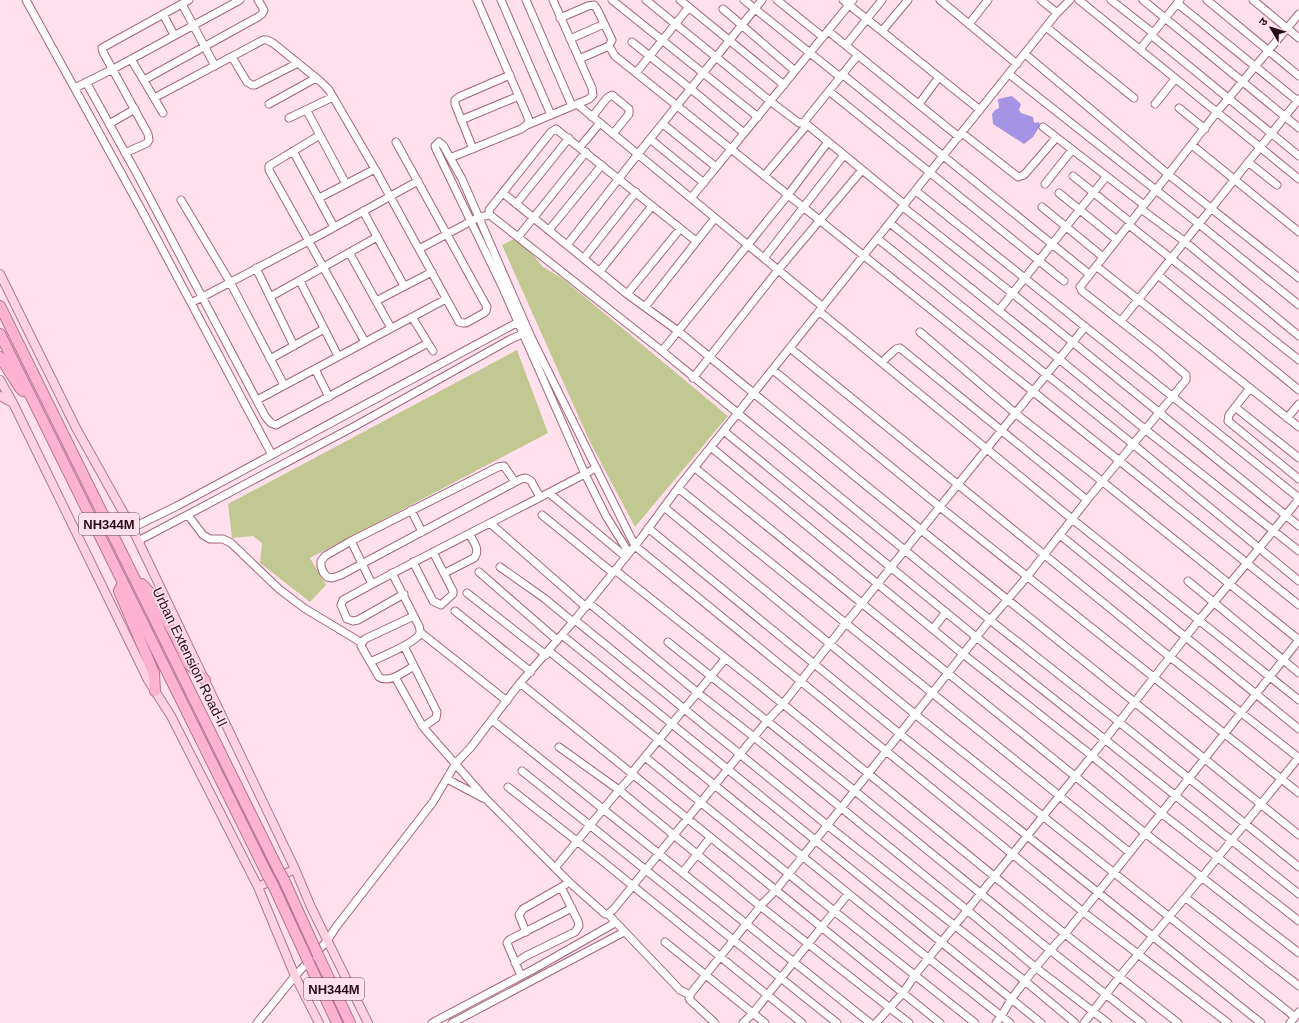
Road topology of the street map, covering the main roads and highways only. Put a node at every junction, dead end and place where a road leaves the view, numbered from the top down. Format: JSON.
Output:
{"nodes":[{"id":1,"x":0,"y":274,"type":"edge"},
{"id":2,"x":0,"y":306,"type":"edge"},
{"id":3,"x":0,"y":334,"type":"edge"},
{"id":4,"x":0,"y":357,"type":"edge"},
{"id":5,"x":0,"y":380,"type":"edge"},
{"id":6,"x":0,"y":396,"type":"edge"},
{"id":7,"x":32,"y":399,"type":"junction"},
{"id":8,"x":13,"y":403,"type":"junction"},
{"id":9,"x":134,"y":575,"type":"junction"},
{"id":10,"x":124,"y":583,"type":"junction"},
{"id":11,"x":205,"y":680,"type":"junction"},
{"id":12,"x":155,"y":691,"type":"junction"},
{"id":13,"x":295,"y":869,"type":"junction"},
{"id":14,"x":258,"y":887,"type":"junction"},
{"id":15,"x":319,"y":1023,"type":"edge"},
{"id":16,"x":337,"y":1023,"type":"edge"},
{"id":17,"x":350,"y":1023,"type":"edge"},
{"id":18,"x":368,"y":1023,"type":"edge"}],
"edges":[{"from":1,"to":11,"type":"main road"},
{"from":2,"to":9,"type":"highway","name":"Urban Extension Road-II","number":"NH344M"},
{"from":3,"to":7,"type":"highway","name":"Urban Extension Road-II","number":"NH344M"},
{"from":4,"to":7,"type":"highway"},
{"from":5,"to":8,"type":"main road"},
{"from":6,"to":8,"type":"main road"},
{"from":7,"to":10,"type":"highway","name":"Urban Extension Road-II","number":"NH344M"},
{"from":8,"to":12,"type":"main road"},
{"from":9,"to":11,"type":"highway"},
{"from":9,"to":17,"type":"highway","name":"Urban Extension Road-II","number":"NH344M","bridge":true},
{"from":10,"to":12,"type":"highway"},
{"from":10,"to":16,"type":"highway","name":"Urban Extension Road-II","number":"NH344M","bridge":true},
{"from":11,"to":13,"type":"main road"},
{"from":12,"to":14,"type":"main road"},
{"from":13,"to":14,"type":"main road"},
{"from":13,"to":18,"type":"main road"},
{"from":14,"to":15,"type":"main road"}]}
